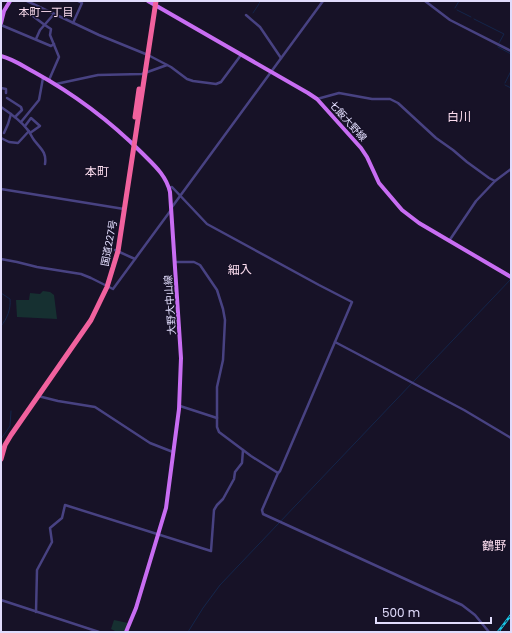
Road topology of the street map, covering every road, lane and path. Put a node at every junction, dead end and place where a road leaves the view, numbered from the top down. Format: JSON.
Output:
{"nodes":[{"id":1,"x":10,"y":1,"type":"edge"},
{"id":2,"x":27,"y":1,"type":"edge"},
{"id":3,"x":78,"y":1,"type":"edge"},
{"id":4,"x":323,"y":1,"type":"edge"},
{"id":5,"x":426,"y":1,"type":"edge"},
{"id":6,"x":153,"y":2,"type":"edge"},
{"id":7,"x":24,"y":10,"type":"dead end"},
{"id":8,"x":54,"y":14,"type":"junction"},
{"id":9,"x":246,"y":15,"type":"dead end"},
{"id":10,"x":73,"y":23,"type":"junction"},
{"id":11,"x":1,"y":24,"type":"edge"},
{"id":12,"x":44,"y":24,"type":"junction"},
{"id":13,"x":36,"y":39,"type":"junction"},
{"id":14,"x":54,"y":44,"type":"junction"},
{"id":15,"x":511,"y":51,"type":"edge"},
{"id":16,"x":146,"y":55,"type":"junction"},
{"id":17,"x":241,"y":55,"type":"junction"},
{"id":18,"x":1,"y":56,"type":"edge"},
{"id":19,"x":281,"y":58,"type":"junction"},
{"id":20,"x":167,"y":65,"type":"junction"},
{"id":21,"x":272,"y":72,"type":"junction"},
{"id":22,"x":143,"y":74,"type":"junction"},
{"id":23,"x":43,"y":77,"type":"junction"},
{"id":24,"x":49,"y":80,"type":"junction"},
{"id":25,"x":55,"y":84,"type":"junction"},
{"id":26,"x":1,"y":88,"type":"edge"},
{"id":27,"x":6,"y":93,"type":"dead end"},
{"id":28,"x":6,"y":98,"type":"dead end"},
{"id":29,"x":317,"y":99,"type":"junction"},
{"id":30,"x":1,"y":107,"type":"edge"},
{"id":31,"x":10,"y":114,"type":"junction"},
{"id":32,"x":15,"y":117,"type":"junction"},
{"id":33,"x":21,"y":122,"type":"junction"},
{"id":34,"x":25,"y":126,"type":"junction"},
{"id":35,"x":29,"y":132,"type":"junction"},
{"id":36,"x":4,"y":133,"type":"dead end"},
{"id":37,"x":1,"y":138,"type":"edge"},
{"id":38,"x":133,"y":144,"type":"junction"},
{"id":39,"x":45,"y":164,"type":"dead end"},
{"id":40,"x":511,"y":169,"type":"edge"},
{"id":41,"x":495,"y":181,"type":"junction"},
{"id":42,"x":169,"y":188,"type":"junction"},
{"id":43,"x":1,"y":189,"type":"edge"},
{"id":44,"x":180,"y":197,"type":"junction"},
{"id":45,"x":123,"y":208,"type":"junction"},
{"id":46,"x":172,"y":208,"type":"junction"},
{"id":47,"x":450,"y":241,"type":"junction"},
{"id":48,"x":116,"y":250,"type":"junction"},
{"id":49,"x":1,"y":259,"type":"edge"},
{"id":50,"x":135,"y":259,"type":"junction"},
{"id":51,"x":175,"y":262,"type":"junction"},
{"id":52,"x":511,"y":277,"type":"edge"},
{"id":53,"x":106,"y":286,"type":"junction"},
{"id":54,"x":335,"y":342,"type":"junction"},
{"id":55,"x":38,"y":395,"type":"junction"},
{"id":56,"x":180,"y":406,"type":"junction"},
{"id":57,"x":217,"y":418,"type":"junction"},
{"id":58,"x":511,"y":438,"type":"edge"},
{"id":59,"x":1,"y":450,"type":"edge"},
{"id":60,"x":243,"y":450,"type":"junction"},
{"id":61,"x":174,"y":452,"type":"junction"},
{"id":62,"x":1,"y":459,"type":"edge"},
{"id":63,"x":278,"y":473,"type":"junction"},
{"id":64,"x":159,"y":535,"type":"junction"},
{"id":65,"x":1,"y":600,"type":"edge"},
{"id":66,"x":36,"y":612,"type":"junction"},
{"id":67,"x":99,"y":632,"type":"edge"},
{"id":68,"x":126,"y":632,"type":"edge"},
{"id":69,"x":489,"y":632,"type":"edge"}],
"edges":[{"from":1,"to":11,"type":"main road"},
{"from":2,"to":8,"type":"street"},
{"from":3,"to":10,"type":"street"},
{"from":4,"to":19,"type":"street"},
{"from":5,"to":15,"type":"street"},
{"from":6,"to":16,"type":"highway","name":"国道227号"},
{"from":6,"to":17,"type":"main road","name":"七飯大野線"},
{"from":7,"to":12,"type":"street"},
{"from":8,"to":10,"type":"street"},
{"from":8,"to":12,"type":"street"},
{"from":9,"to":19,"type":"street"},
{"from":10,"to":16,"type":"street"},
{"from":11,"to":13,"type":"street"},
{"from":12,"to":13,"type":"street"},
{"from":12,"to":14,"type":"street"},
{"from":13,"to":14,"type":"street"},
{"from":14,"to":24,"type":"street"},
{"from":16,"to":20,"type":"street"},
{"from":16,"to":22,"type":"highway","name":"国道227号"},
{"from":17,"to":20,"type":"street"},
{"from":17,"to":21,"type":"main road","name":"七飯大野線"},
{"from":18,"to":23,"type":"main road","name":"大野大中山線"},
{"from":19,"to":21,"type":"street"},
{"from":20,"to":22,"type":"street"},
{"from":21,"to":29,"type":"main road","name":"七飯大野線"},
{"from":21,"to":44,"type":"street"},
{"from":22,"to":25,"type":"street"},
{"from":22,"to":38,"type":"highway","name":"国道227号"},
{"from":23,"to":24,"type":"main road","name":"大野大中山線"},
{"from":23,"to":33,"type":"street"},
{"from":24,"to":25,"type":"main road","name":"大野大中山線"},
{"from":25,"to":38,"type":"main road","name":"大野大中山線"},
{"from":26,"to":27,"type":"street"},
{"from":28,"to":32,"type":"street"},
{"from":29,"to":41,"type":"street"},
{"from":29,"to":47,"type":"main road","name":"七飯大野線"},
{"from":30,"to":31,"type":"street"},
{"from":31,"to":32,"type":"street"},
{"from":31,"to":36,"type":"street"},
{"from":32,"to":33,"type":"street"},
{"from":33,"to":34,"type":"street"},
{"from":34,"to":35,"type":"street"},
{"from":34,"to":35,"type":"street"},
{"from":35,"to":37,"type":"street"},
{"from":35,"to":39,"type":"street"},
{"from":38,"to":42,"type":"main road","name":"大野大中山線"},
{"from":38,"to":45,"type":"highway","name":"国道227号"},
{"from":40,"to":41,"type":"street"},
{"from":41,"to":47,"type":"street"},
{"from":42,"to":44,"type":"street"},
{"from":42,"to":46,"type":"main road","name":"大野大中山線"},
{"from":43,"to":45,"type":"street"},
{"from":44,"to":46,"type":"street"},
{"from":44,"to":54,"type":"street"},
{"from":45,"to":48,"type":"highway","name":"国道227号"},
{"from":46,"to":50,"type":"street"},
{"from":46,"to":51,"type":"main road","name":"大野大中山線"},
{"from":47,"to":52,"type":"main road","name":"七飯大野線"},
{"from":48,"to":50,"type":"street"},
{"from":48,"to":53,"type":"highway","name":"国道227号"},
{"from":49,"to":53,"type":"street"},
{"from":50,"to":53,"type":"street"},
{"from":51,"to":56,"type":"main road","name":"大野大中山線"},
{"from":51,"to":57,"type":"street"},
{"from":53,"to":55,"type":"highway","name":"国道227号"},
{"from":54,"to":58,"type":"street"},
{"from":54,"to":63,"type":"street"},
{"from":55,"to":59,"type":"highway","name":"国道227号"},
{"from":55,"to":61,"type":"street"},
{"from":55,"to":62,"type":"highway","name":"国道227号"},
{"from":56,"to":57,"type":"street"},
{"from":56,"to":61,"type":"main road","name":"大野大中山線"},
{"from":57,"to":60,"type":"street"},
{"from":60,"to":63,"type":"street"},
{"from":60,"to":64,"type":"street"},
{"from":61,"to":64,"type":"main road","name":"大野大中山線"},
{"from":63,"to":69,"type":"street"},
{"from":64,"to":66,"type":"street"},
{"from":64,"to":68,"type":"main road","name":"大野大中山線"},
{"from":65,"to":66,"type":"street"},
{"from":66,"to":67,"type":"street"}]}
